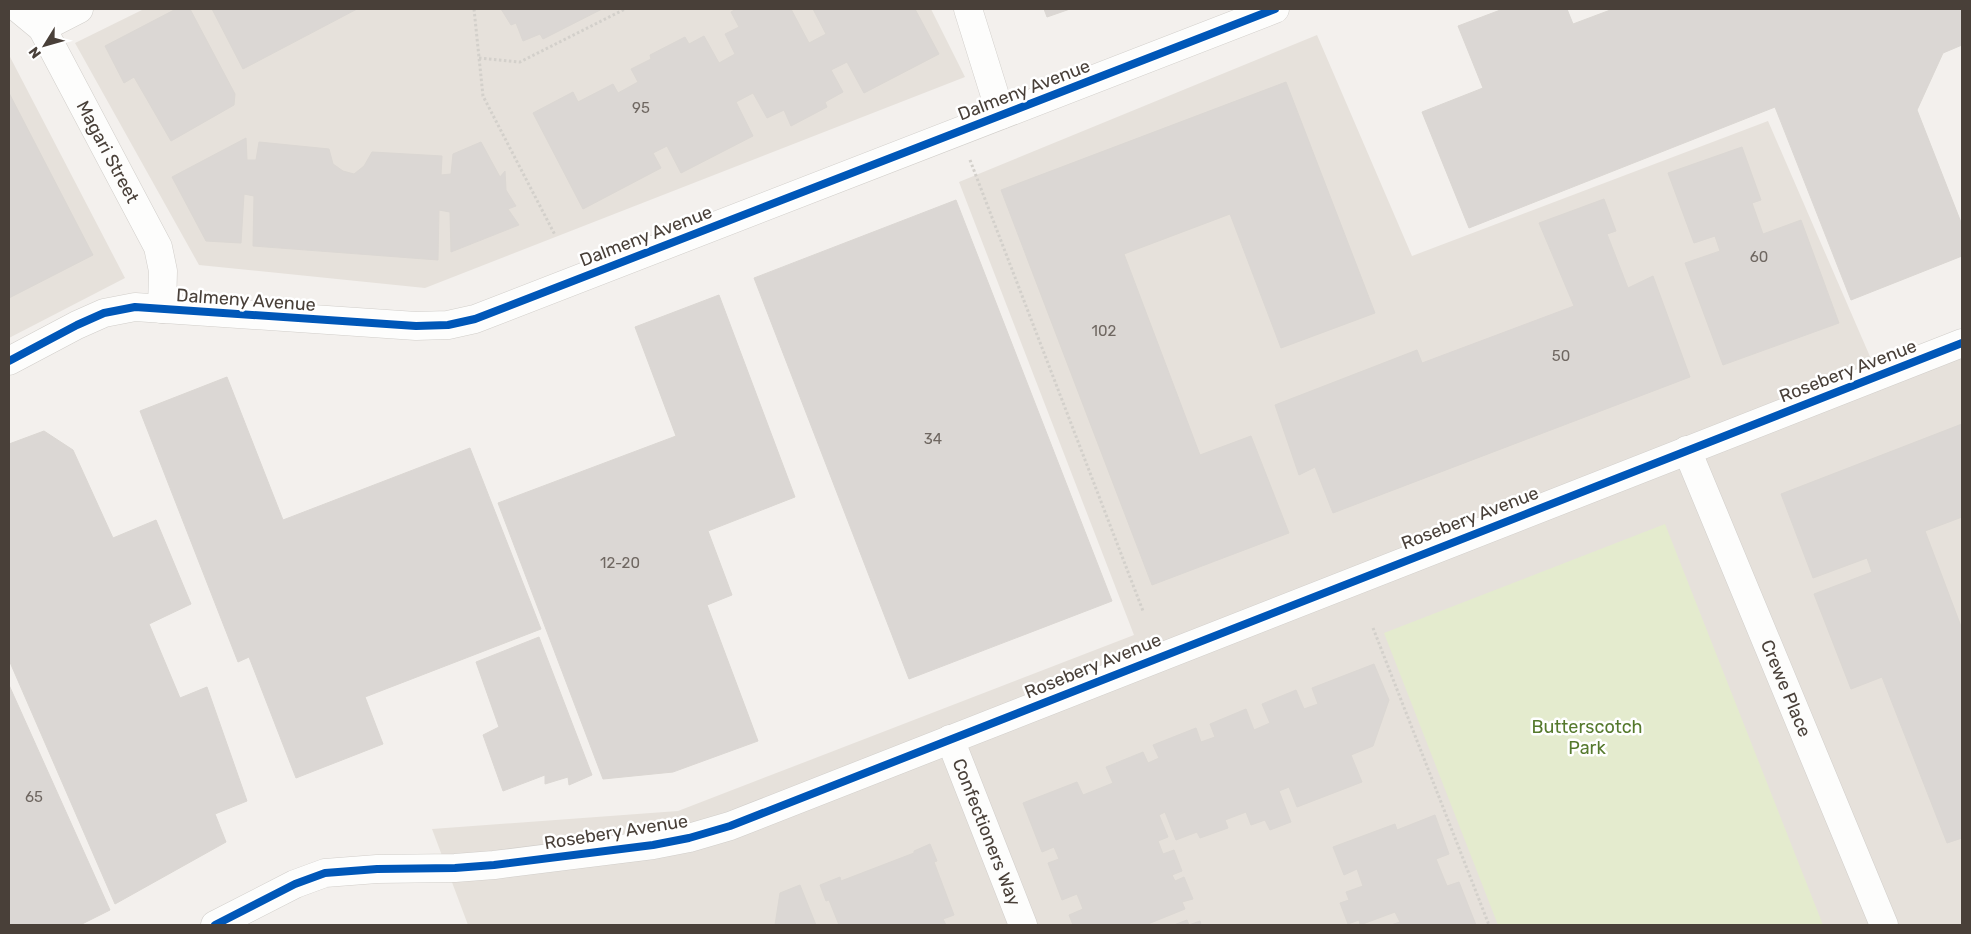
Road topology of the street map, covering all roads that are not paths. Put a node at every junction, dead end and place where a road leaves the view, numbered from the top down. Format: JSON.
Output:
{"nodes":[{"id":1,"x":19,"y":9,"type":"edge"},
{"id":2,"x":79,"y":9,"type":"edge"},
{"id":3,"x":968,"y":9,"type":"edge"},
{"id":4,"x":1275,"y":9,"type":"edge"},
{"id":5,"x":40,"y":18,"type":"edge"},
{"id":6,"x":1001,"y":115,"type":"junction"},
{"id":7,"x":162,"y":309,"type":"junction"},
{"id":8,"x":1962,"y":343,"type":"edge"},
{"id":9,"x":9,"y":361,"type":"edge"},
{"id":10,"x":1687,"y":450,"type":"junction"},
{"id":11,"x":950,"y":738,"type":"junction"},
{"id":12,"x":215,"y":925,"type":"edge"},
{"id":13,"x":1024,"y":925,"type":"edge"},
{"id":14,"x":1884,"y":925,"type":"edge"}],
"edges":[{"from":1,"to":5,"type":"street","name":"Magari Street"},
{"from":2,"to":5,"type":"street"},
{"from":3,"to":6,"type":"street"},
{"from":4,"to":6,"type":"street","name":"Dalmeny Avenue"},
{"from":5,"to":7,"type":"street","name":"Magari Street"},
{"from":6,"to":7,"type":"street","name":"Dalmeny Avenue"},
{"from":7,"to":9,"type":"street","name":"Dalmeny Avenue"},
{"from":8,"to":10,"type":"street","name":"Rosebery Avenue"},
{"from":10,"to":11,"type":"street","name":"Rosebery Avenue"},
{"from":10,"to":14,"type":"street","name":"Crewe Place"},
{"from":11,"to":12,"type":"street","name":"Rosebery Avenue"},
{"from":11,"to":13,"type":"street","name":"Confectioners Way"}]}
